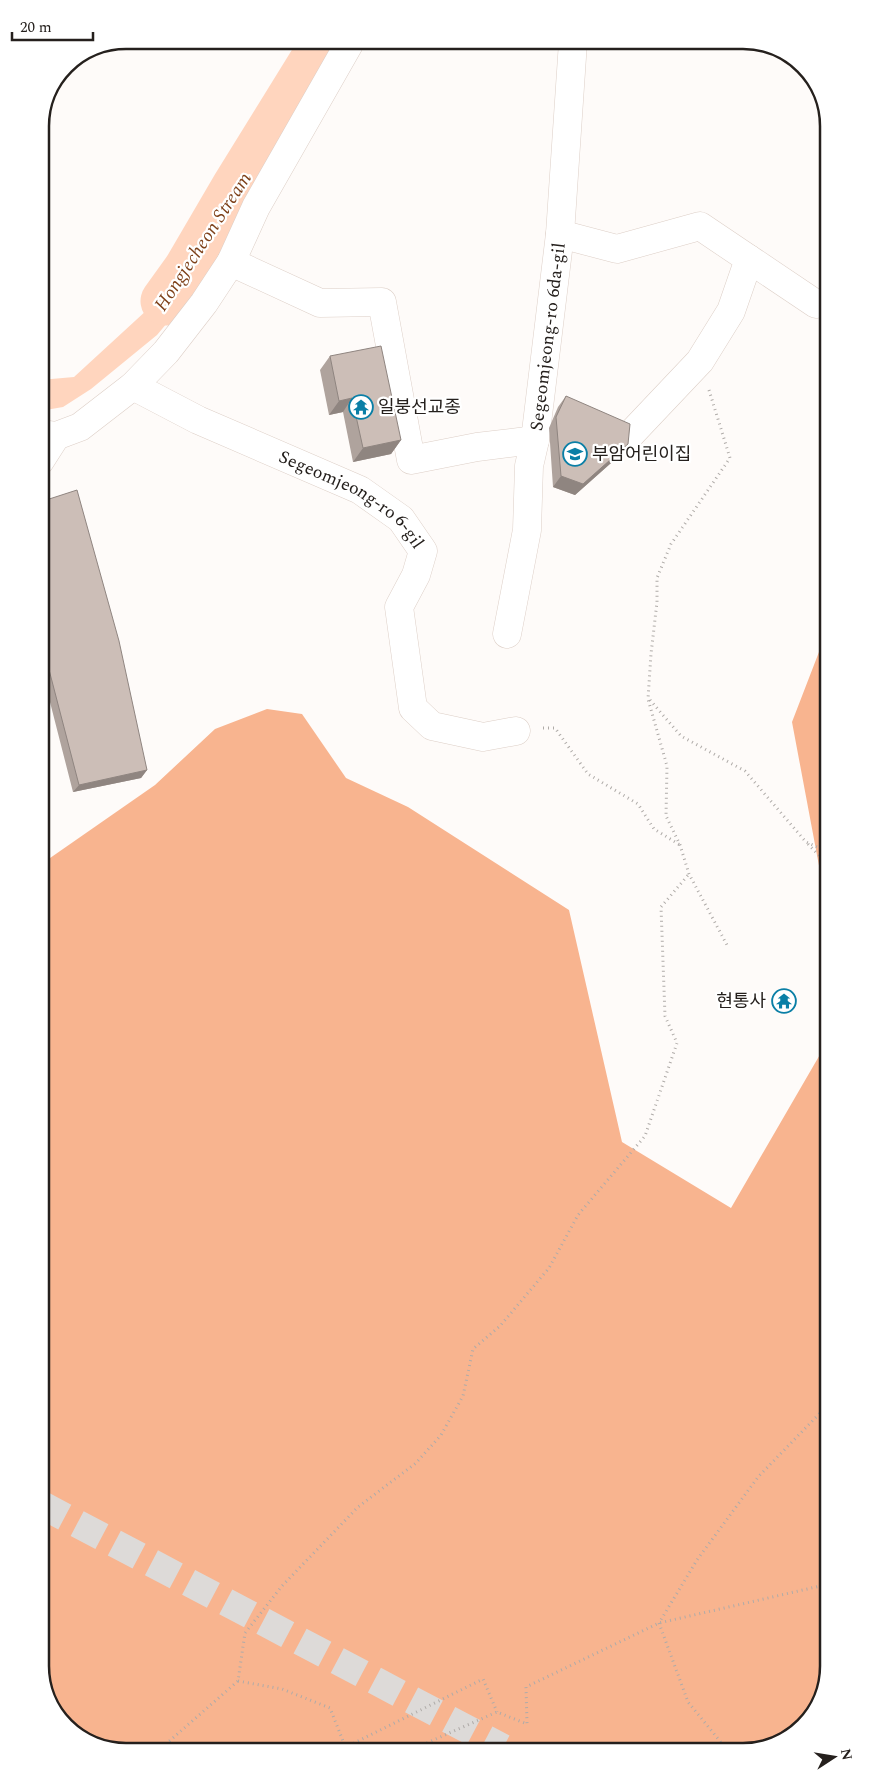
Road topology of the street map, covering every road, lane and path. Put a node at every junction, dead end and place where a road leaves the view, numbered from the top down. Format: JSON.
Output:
{"nodes":[{"id":1,"x":346,"y":49,"type":"edge"},
{"id":2,"x":573,"y":49,"type":"edge"},
{"id":3,"x":560,"y":234,"type":"junction"},
{"id":4,"x":749,"y":259,"type":"junction"},
{"id":5,"x":231,"y":262,"type":"junction"},
{"id":6,"x":816,"y":304,"type":"dead end"},
{"id":7,"x":700,"y":361,"type":"junction"},
{"id":8,"x":133,"y":386,"type":"junction"},
{"id":9,"x":49,"y":435,"type":"edge"},
{"id":10,"x":630,"y":436,"type":"edge"},
{"id":11,"x":536,"y":440,"type":"junction"},
{"id":12,"x":507,"y":634,"type":"dead end"},
{"id":13,"x":648,"y":699,"type":"junction"},
{"id":14,"x":516,"y":730,"type":"joint"},
{"id":15,"x":806,"y":842,"type":"junction"},
{"id":16,"x":680,"y":845,"type":"junction"},
{"id":17,"x":820,"y":848,"type":"edge"},
{"id":18,"x":820,"y":857,"type":"edge"},
{"id":19,"x":689,"y":874,"type":"junction"},
{"id":20,"x":727,"y":945,"type":"dead end"},
{"id":21,"x":820,"y":1413,"type":"edge"},
{"id":22,"x":820,"y":1586,"type":"edge"},
{"id":23,"x":659,"y":1623,"type":"junction"},
{"id":24,"x":238,"y":1681,"type":"junction"},
{"id":25,"x":497,"y":1712,"type":"junction"},
{"id":26,"x":168,"y":1743,"type":"edge"},
{"id":27,"x":345,"y":1743,"type":"edge"},
{"id":28,"x":352,"y":1743,"type":"edge"},
{"id":29,"x":427,"y":1743,"type":"edge"},
{"id":30,"x":722,"y":1743,"type":"edge"}],
"edges":[{"from":1,"to":5,"type":"street"},
{"from":2,"to":3,"type":"street","name":"Segeomjeong-ro 6da-gil"},
{"from":3,"to":4,"type":"street","name":"Segeomjeong-ro 6da-gil"},
{"from":3,"to":11,"type":"street","name":"Segeomjeong-ro 6da-gil"},
{"from":4,"to":6,"type":"street","name":"Segeomjeong-ro 6da-gil"},
{"from":4,"to":7,"type":"street"},
{"from":5,"to":8,"type":"street"},
{"from":5,"to":11,"type":"street"},
{"from":7,"to":10,"type":"street"},
{"from":7,"to":13,"type":"path"},
{"from":8,"to":9,"type":"street"},
{"from":8,"to":14,"type":"street","name":"Segeomjeong-ro 6-gil"},
{"from":11,"to":12,"type":"street","name":"Segeomjeong-ro 6da-gil"},
{"from":13,"to":15,"type":"path"},
{"from":13,"to":16,"type":"path"},
{"from":14,"to":16,"type":"path"},
{"from":15,"to":17,"type":"path"},
{"from":15,"to":18,"type":"path"},
{"from":16,"to":19,"type":"path"},
{"from":19,"to":20,"type":"path"},
{"from":19,"to":24,"type":"path"},
{"from":21,"to":23,"type":"path"},
{"from":22,"to":23,"type":"path"},
{"from":23,"to":25,"type":"path"},
{"from":23,"to":30,"type":"path"},
{"from":24,"to":26,"type":"path"},
{"from":24,"to":27,"type":"path"},
{"from":25,"to":28,"type":"path"},
{"from":25,"to":29,"type":"path"}]}
